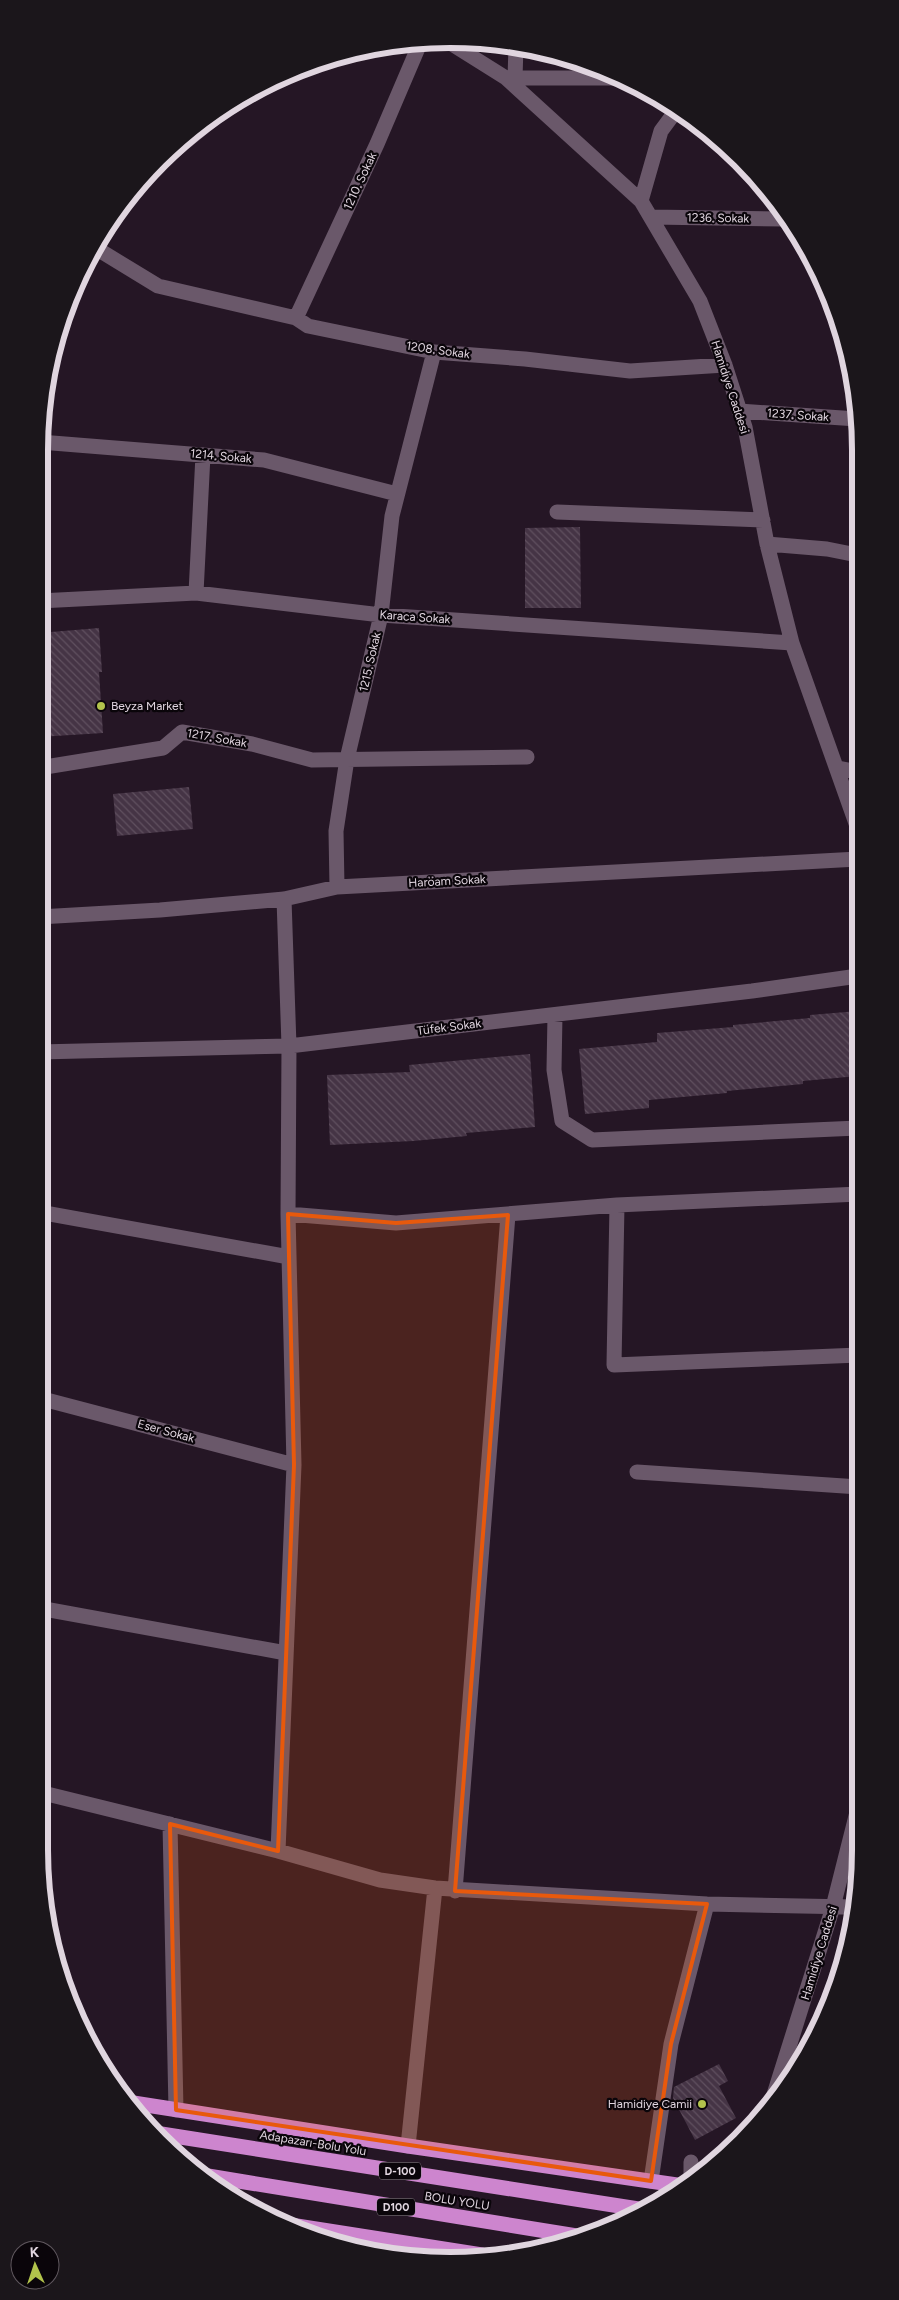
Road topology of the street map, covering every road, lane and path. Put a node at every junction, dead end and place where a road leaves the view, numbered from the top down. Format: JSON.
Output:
{"nodes":[{"id":1,"x":459,"y":48,"type":"edge"},
{"id":2,"x":418,"y":49,"type":"edge"},
{"id":3,"x":515,"y":53,"type":"edge"},
{"id":4,"x":511,"y":78,"type":"junction"},
{"id":5,"x":603,"y":78,"type":"edge"},
{"id":6,"x":673,"y":115,"type":"edge"},
{"id":7,"x":641,"y":200,"type":"junction"},
{"id":8,"x":652,"y":217,"type":"junction"},
{"id":9,"x":779,"y":219,"type":"edge"},
{"id":10,"x":100,"y":251,"type":"edge"},
{"id":11,"x":296,"y":318,"type":"junction"},
{"id":12,"x":434,"y":352,"type":"junction"},
{"id":13,"x":725,"y":365,"type":"junction"},
{"id":14,"x":740,"y":411,"type":"junction"},
{"id":15,"x":850,"y":419,"type":"edge"},
{"id":16,"x":48,"y":443,"type":"edge"},
{"id":17,"x":204,"y":455,"type":"junction"},
{"id":18,"x":397,"y":494,"type":"junction"},
{"id":19,"x":557,"y":512,"type":"dead end"},
{"id":20,"x":763,"y":520,"type":"junction"},
{"id":21,"x":768,"y":544,"type":"junction"},
{"id":22,"x":852,"y":554,"type":"edge"},
{"id":23,"x":196,"y":593,"type":"junction"},
{"id":24,"x":48,"y":601,"type":"edge"},
{"id":25,"x":381,"y":615,"type":"junction"},
{"id":26,"x":792,"y":643,"type":"junction"},
{"id":27,"x":527,"y":757,"type":"dead end"},
{"id":28,"x":347,"y":759,"type":"junction"},
{"id":29,"x":48,"y":767,"type":"edge"},
{"id":30,"x":838,"y":768,"type":"junction"},
{"id":31,"x":852,"y":771,"type":"edge"},
{"id":32,"x":852,"y":811,"type":"edge"},
{"id":33,"x":852,"y":859,"type":"edge"},
{"id":34,"x":337,"y":887,"type":"junction"},
{"id":35,"x":284,"y":899,"type":"junction"},
{"id":36,"x":48,"y":916,"type":"edge"},
{"id":37,"x":852,"y":977,"type":"edge"},
{"id":38,"x":555,"y":1015,"type":"junction"},
{"id":39,"x":289,"y":1046,"type":"junction"},
{"id":40,"x":48,"y":1052,"type":"edge"},
{"id":41,"x":852,"y":1128,"type":"edge"},
{"id":42,"x":852,"y":1194,"type":"edge"},
{"id":43,"x":617,"y":1205,"type":"junction"},
{"id":44,"x":48,"y":1214,"type":"edge"},
{"id":45,"x":288,"y":1214,"type":"junction"},
{"id":46,"x":508,"y":1215,"type":"junction"},
{"id":47,"x":289,"y":1257,"type":"junction"},
{"id":48,"x":852,"y":1355,"type":"edge"},
{"id":49,"x":48,"y":1400,"type":"edge"},
{"id":50,"x":294,"y":1465,"type":"junction"},
{"id":51,"x":637,"y":1472,"type":"dead end"},
{"id":52,"x":852,"y":1487,"type":"edge"},
{"id":53,"x":48,"y":1610,"type":"edge"},
{"id":54,"x":286,"y":1653,"type":"junction"},
{"id":55,"x":48,"y":1794,"type":"edge"},
{"id":56,"x":170,"y":1824,"type":"junction"},
{"id":57,"x":852,"y":1832,"type":"edge"},
{"id":58,"x":278,"y":1852,"type":"junction"},
{"id":59,"x":435,"y":1888,"type":"junction"},
{"id":60,"x":455,"y":1891,"type":"junction"},
{"id":61,"x":707,"y":1904,"type":"junction"},
{"id":62,"x":847,"y":1907,"type":"edge"},
{"id":63,"x":833,"y":1908,"type":"junction"},
{"id":64,"x":778,"y":2082,"type":"edge"},
{"id":65,"x":138,"y":2104,"type":"edge"},
{"id":66,"x":176,"y":2110,"type":"junction"},
{"id":67,"x":165,"y":2134,"type":"edge"},
{"id":68,"x":408,"y":2146,"type":"junction"},
{"id":69,"x":691,"y":2162,"type":"dead end"},
{"id":70,"x":691,"y":2171,"type":"edge"},
{"id":71,"x":216,"y":2177,"type":"edge"},
{"id":72,"x":651,"y":2180,"type":"junction"},
{"id":73,"x":674,"y":2184,"type":"edge"},
{"id":74,"x":633,"y":2208,"type":"edge"},
{"id":75,"x":314,"y":2229,"type":"edge"},
{"id":76,"x":568,"y":2235,"type":"edge"},
{"id":77,"x":463,"y":2252,"type":"edge"}],
"edges":[{"from":1,"to":4,"type":"street","name":"Hamidiye Caddesi"},
{"from":2,"to":11,"type":"street","name":"1210. Sokak"},
{"from":3,"to":4,"type":"street"},
{"from":4,"to":5,"type":"street"},
{"from":4,"to":7,"type":"street","name":"Hamidiye Caddesi"},
{"from":6,"to":7,"type":"street"},
{"from":7,"to":8,"type":"street","name":"Hamidiye Caddesi"},
{"from":8,"to":9,"type":"street","name":"1236. Sokak"},
{"from":8,"to":13,"type":"street","name":"Hamidiye Caddesi"},
{"from":10,"to":11,"type":"street","name":"1208. Sokak"},
{"from":11,"to":12,"type":"street","name":"1208. Sokak"},
{"from":12,"to":13,"type":"street","name":"1208. Sokak"},
{"from":12,"to":18,"type":"street","name":"1215. Sokak"},
{"from":13,"to":14,"type":"street","name":"Hamidiye Caddesi"},
{"from":14,"to":15,"type":"street","name":"1237. Sokak"},
{"from":14,"to":20,"type":"street","name":"Hamidiye Caddesi"},
{"from":16,"to":17,"type":"street","name":"1214. Sokak"},
{"from":17,"to":18,"type":"street","name":"1214. Sokak"},
{"from":17,"to":23,"type":"street"},
{"from":18,"to":25,"type":"street","name":"1215. Sokak"},
{"from":19,"to":20,"type":"street"},
{"from":20,"to":21,"type":"street","name":"Hamidiye Caddesi"},
{"from":21,"to":22,"type":"street"},
{"from":21,"to":26,"type":"street","name":"Hamidiye Caddesi"},
{"from":23,"to":24,"type":"street","name":"Karaca Sokak"},
{"from":23,"to":25,"type":"street","name":"Karaca Sokak"},
{"from":25,"to":26,"type":"street","name":"Karaca Sokak"},
{"from":25,"to":28,"type":"street","name":"1215. Sokak"},
{"from":26,"to":30,"type":"street","name":"Hamidiye Caddesi"},
{"from":27,"to":28,"type":"street"},
{"from":28,"to":29,"type":"street","name":"1217. Sokak"},
{"from":28,"to":34,"type":"street","name":"1215. Sokak"},
{"from":30,"to":31,"type":"street"},
{"from":30,"to":32,"type":"street","name":"Hamidiye Caddesi"},
{"from":33,"to":34,"type":"street","name":"Haröam Sokak"},
{"from":34,"to":35,"type":"street","name":"Haröam Sokak"},
{"from":35,"to":36,"type":"street","name":"Haröam Sokak"},
{"from":35,"to":39,"type":"street"},
{"from":37,"to":38,"type":"street","name":"Tüfek Sokak"},
{"from":38,"to":39,"type":"street","name":"Tüfek Sokak"},
{"from":38,"to":41,"type":"street"},
{"from":39,"to":40,"type":"street","name":"Tüfek Sokak"},
{"from":39,"to":45,"type":"street"},
{"from":42,"to":43,"type":"street"},
{"from":43,"to":46,"type":"street"},
{"from":43,"to":48,"type":"street"},
{"from":44,"to":47,"type":"street"},
{"from":45,"to":46,"type":"street"},
{"from":45,"to":47,"type":"street"},
{"from":46,"to":60,"type":"street"},
{"from":47,"to":50,"type":"street"},
{"from":49,"to":50,"type":"street","name":"Eser Sokak"},
{"from":50,"to":54,"type":"street"},
{"from":51,"to":52,"type":"street"},
{"from":53,"to":54,"type":"street"},
{"from":54,"to":58,"type":"street"},
{"from":55,"to":56,"type":"street"},
{"from":56,"to":58,"type":"street"},
{"from":56,"to":66,"type":"street"},
{"from":57,"to":63,"type":"street","name":"Hamidiye Caddesi"},
{"from":58,"to":59,"type":"street"},
{"from":59,"to":60,"type":"street"},
{"from":59,"to":68,"type":"street"},
{"from":60,"to":61,"type":"street"},
{"from":61,"to":63,"type":"street"},
{"from":61,"to":72,"type":"street"},
{"from":62,"to":63,"type":"street"},
{"from":63,"to":64,"type":"street","name":"Hamidiye Caddesi"},
{"from":65,"to":66,"type":"highway"},
{"from":66,"to":68,"type":"highway"},
{"from":67,"to":74,"type":"highway","name":"Adapazarı-Bolu Yolu","number":"D-100"},
{"from":68,"to":72,"type":"highway"},
{"from":69,"to":70,"type":"street"},
{"from":71,"to":76,"type":"highway","name":"BOLU YOLU","number":"D100"},
{"from":72,"to":73,"type":"highway"},
{"from":75,"to":77,"type":"highway"}]}
